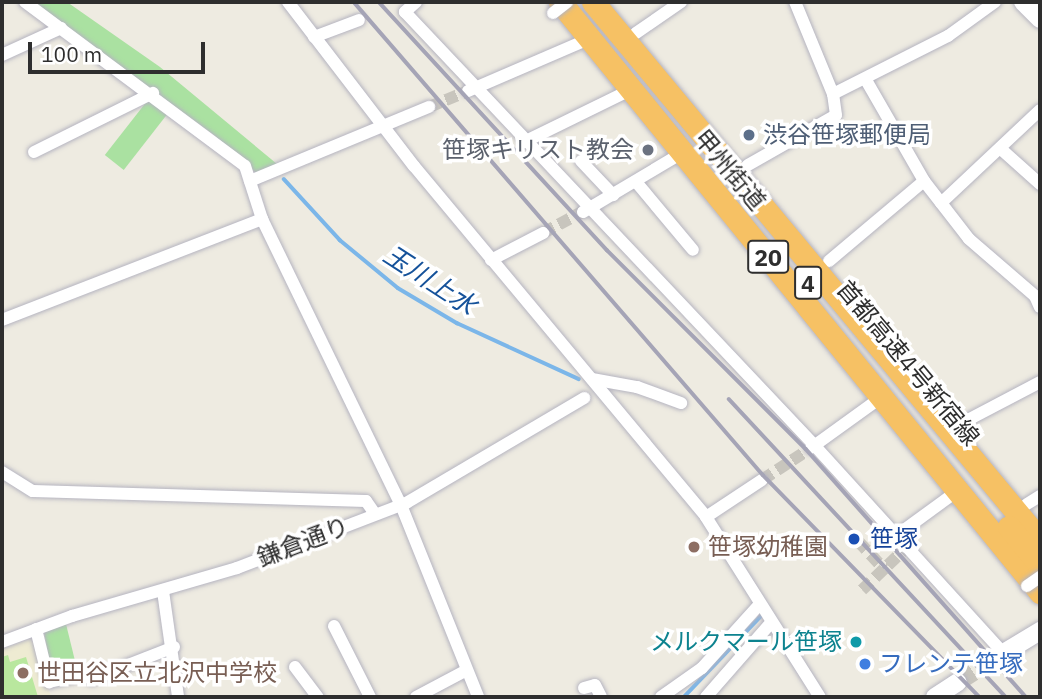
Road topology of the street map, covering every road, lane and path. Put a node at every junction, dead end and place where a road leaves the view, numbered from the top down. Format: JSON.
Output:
{"nodes":[{"id":1,"x":25,"y":2,"type":"edge"},
{"id":2,"x":288,"y":2,"type":"edge"},
{"id":3,"x":416,"y":2,"type":"edge"},
{"id":4,"x":593,"y":2,"type":"edge"},
{"id":5,"x":610,"y":2,"type":"edge"},
{"id":6,"x":681,"y":2,"type":"edge"},
{"id":7,"x":795,"y":2,"type":"edge"},
{"id":8,"x":995,"y":2,"type":"edge"},
{"id":9,"x":1023,"y":2,"type":"edge"},
{"id":10,"x":564,"y":6,"type":"edge"},
{"id":11,"x":1040,"y":19,"type":"edge"},
{"id":12,"x":359,"y":20,"type":"dead end"},
{"id":13,"x":61,"y":28,"type":"junction"},
{"id":14,"x":636,"y":33,"type":"junction"},
{"id":15,"x":314,"y":37,"type":"junction"},
{"id":16,"x":589,"y":39,"type":"junction"},
{"id":17,"x":2,"y":55,"type":"edge"},
{"id":18,"x":866,"y":80,"type":"junction"},
{"id":19,"x":472,"y":90,"type":"junction"},
{"id":20,"x":630,"y":90,"type":"junction"},
{"id":21,"x":153,"y":93,"type":"junction"},
{"id":22,"x":833,"y":94,"type":"junction"},
{"id":23,"x":429,"y":107,"type":"tunnel mouth"},
{"id":24,"x":1040,"y":110,"type":"edge"},
{"id":25,"x":383,"y":126,"type":"junction"},
{"id":26,"x":524,"y":142,"type":"junction"},
{"id":27,"x":1002,"y":150,"type":"junction"},
{"id":28,"x":34,"y":152,"type":"dead end"},
{"id":29,"x":682,"y":153,"type":"junction"},
{"id":30,"x":581,"y":161,"type":"dead end"},
{"id":31,"x":748,"y":165,"type":"junction"},
{"id":32,"x":256,"y":178,"type":"junction"},
{"id":33,"x":924,"y":181,"type":"junction"},
{"id":34,"x":637,"y":183,"type":"junction"},
{"id":35,"x":1040,"y":184,"type":"edge"},
{"id":36,"x":613,"y":195,"type":"junction"},
{"id":37,"x":941,"y":203,"type":"junction"},
{"id":38,"x":585,"y":211,"type":"junction"},
{"id":39,"x":262,"y":219,"type":"junction"},
{"id":40,"x":543,"y":233,"type":"tunnel mouth"},
{"id":41,"x":693,"y":250,"type":"dead end"},
{"id":42,"x":491,"y":260,"type":"junction"},
{"id":43,"x":828,"y":261,"type":"junction"},
{"id":44,"x":1040,"y":307,"type":"edge"},
{"id":45,"x":2,"y":320,"type":"edge"},
{"id":46,"x":592,"y":379,"type":"junction"},
{"id":47,"x":1040,"y":382,"type":"edge"},
{"id":48,"x":637,"y":387,"type":"junction"},
{"id":49,"x":883,"y":396,"type":"junction"},
{"id":50,"x":584,"y":398,"type":"dead end"},
{"id":51,"x":681,"y":403,"type":"dead end"},
{"id":52,"x":616,"y":407,"type":"junction"},
{"id":53,"x":961,"y":423,"type":"junction"},
{"id":54,"x":813,"y":447,"type":"junction"},
{"id":55,"x":2,"y":472,"type":"edge"},
{"id":56,"x":762,"y":480,"type":"tunnel mouth"},
{"id":57,"x":960,"y":489,"type":"junction"},
{"id":58,"x":401,"y":505,"type":"junction"},
{"id":59,"x":1037,"y":510,"type":"edge"},
{"id":60,"x":375,"y":514,"type":"junction"},
{"id":61,"x":706,"y":517,"type":"junction"},
{"id":62,"x":897,"y":535,"type":"junction"},
{"id":63,"x":1040,"y":541,"type":"edge"},
{"id":64,"x":1040,"y":565,"type":"edge"},
{"id":65,"x":1040,"y":577,"type":"edge"},
{"id":66,"x":1036,"y":587,"type":"edge"},
{"id":67,"x":163,"y":591,"type":"junction"},
{"id":68,"x":759,"y":607,"type":"junction"},
{"id":69,"x":769,"y":623,"type":"junction"},
{"id":70,"x":334,"y":626,"type":"dead end"},
{"id":71,"x":36,"y":629,"type":"junction"},
{"id":72,"x":1040,"y":631,"type":"edge"},
{"id":73,"x":2,"y":642,"type":"edge"},
{"id":74,"x":174,"y":647,"type":"junction"},
{"id":75,"x":998,"y":652,"type":"joint"},
{"id":76,"x":295,"y":667,"type":"dead end"},
{"id":77,"x":465,"y":671,"type":"junction"},
{"id":78,"x":958,"y":682,"type":"tunnel mouth"},
{"id":79,"x":584,"y":688,"type":"dead end"},
{"id":80,"x":178,"y":697,"type":"edge"},
{"id":81,"x":318,"y":697,"type":"edge"},
{"id":82,"x":370,"y":697,"type":"edge"},
{"id":83,"x":416,"y":697,"type":"edge"},
{"id":84,"x":478,"y":697,"type":"edge"},
{"id":85,"x":601,"y":697,"type":"edge"},
{"id":86,"x":661,"y":697,"type":"edge"},
{"id":87,"x":706,"y":697,"type":"edge"},
{"id":88,"x":820,"y":697,"type":"edge"},
{"id":89,"x":935,"y":697,"type":"edge"}],
"edges":[{"from":1,"to":13,"type":"street"},
{"from":2,"to":15,"type":"street"},
{"from":3,"to":19,"type":"street"},
{"from":4,"to":63,"type":"highway","name":"首都高速4号新宿線","number":"4"},
{"from":5,"to":14,"type":"highway","name":"甲州街道","number":"20"},
{"from":6,"to":14,"type":"street"},
{"from":7,"to":22,"type":"street"},
{"from":8,"to":18,"type":"street"},
{"from":9,"to":11,"type":"street"},
{"from":10,"to":16,"type":"highway","name":"甲州街道","number":"20"},
{"from":10,"to":64,"type":"highway","name":"首都高速4号新宿線","number":"4"},
{"from":12,"to":15,"type":"street"},
{"from":13,"to":17,"type":"street"},
{"from":13,"to":21,"type":"street"},
{"from":14,"to":31,"type":"highway","name":"甲州街道","number":"20"},
{"from":15,"to":25,"type":"street"},
{"from":16,"to":19,"type":"street"},
{"from":16,"to":20,"type":"highway","name":"甲州街道","number":"20"},
{"from":18,"to":22,"type":"street"},
{"from":18,"to":33,"type":"street"},
{"from":19,"to":26,"type":"street"},
{"from":20,"to":26,"type":"street"},
{"from":20,"to":29,"type":"highway","name":"甲州街道","number":"20"},
{"from":21,"to":28,"type":"street"},
{"from":21,"to":32,"type":"street"},
{"from":22,"to":31,"type":"street"},
{"from":23,"to":25,"type":"street"},
{"from":24,"to":27,"type":"street"},
{"from":25,"to":32,"type":"street"},
{"from":25,"to":42,"type":"street"},
{"from":26,"to":38,"type":"street"},
{"from":27,"to":35,"type":"street"},
{"from":27,"to":37,"type":"street"},
{"from":29,"to":34,"type":"street"},
{"from":29,"to":49,"type":"highway","name":"甲州街道","number":"20"},
{"from":30,"to":36,"type":"street"},
{"from":31,"to":43,"type":"highway","name":"甲州街道","number":"20"},
{"from":32,"to":39,"type":"street"},
{"from":33,"to":37,"type":"street"},
{"from":33,"to":43,"type":"street"},
{"from":34,"to":36,"type":"street"},
{"from":34,"to":41,"type":"street"},
{"from":36,"to":38,"type":"street"},
{"from":37,"to":44,"type":"street"},
{"from":38,"to":54,"type":"street"},
{"from":39,"to":45,"type":"street"},
{"from":39,"to":58,"type":"street"},
{"from":40,"to":42,"type":"street"},
{"from":42,"to":46,"type":"street"},
{"from":43,"to":53,"type":"highway","name":"甲州街道","number":"20"},
{"from":46,"to":48,"type":"street"},
{"from":46,"to":52,"type":"street"},
{"from":47,"to":53,"type":"street"},
{"from":48,"to":51,"type":"street"},
{"from":48,"to":52,"type":"street"},
{"from":49,"to":54,"type":"street"},
{"from":49,"to":57,"type":"highway","name":"甲州街道","number":"20"},
{"from":50,"to":58,"type":"street","name":"鎌倉通り"},
{"from":52,"to":61,"type":"street"},
{"from":53,"to":59,"type":"highway","name":"甲州街道","number":"20"},
{"from":54,"to":62,"type":"street"},
{"from":55,"to":60,"type":"street"},
{"from":56,"to":61,"type":"street"},
{"from":57,"to":62,"type":"street"},
{"from":57,"to":66,"type":"highway","name":"甲州街道","number":"20"},
{"from":58,"to":60,"type":"street","name":"鎌倉通り"},
{"from":58,"to":77,"type":"street"},
{"from":60,"to":67,"type":"street","name":"鎌倉通り"},
{"from":61,"to":68,"type":"street"},
{"from":62,"to":75,"type":"street"},
{"from":65,"to":66,"type":"street","bridge":true},
{"from":67,"to":71,"type":"street","name":"鎌倉通り"},
{"from":67,"to":74,"type":"street"},
{"from":68,"to":69,"type":"street"},
{"from":68,"to":86,"type":"street"},
{"from":69,"to":87,"type":"street"},
{"from":69,"to":88,"type":"street"},
{"from":70,"to":82,"type":"street"},
{"from":71,"to":73,"type":"street","name":"鎌倉通り"},
{"from":71,"to":74,"type":"street"},
{"from":72,"to":75,"type":"street"},
{"from":74,"to":80,"type":"street"},
{"from":76,"to":81,"type":"street"},
{"from":77,"to":83,"type":"street"},
{"from":77,"to":84,"type":"street"},
{"from":78,"to":89,"type":"street"},
{"from":79,"to":85,"type":"street"}]}
